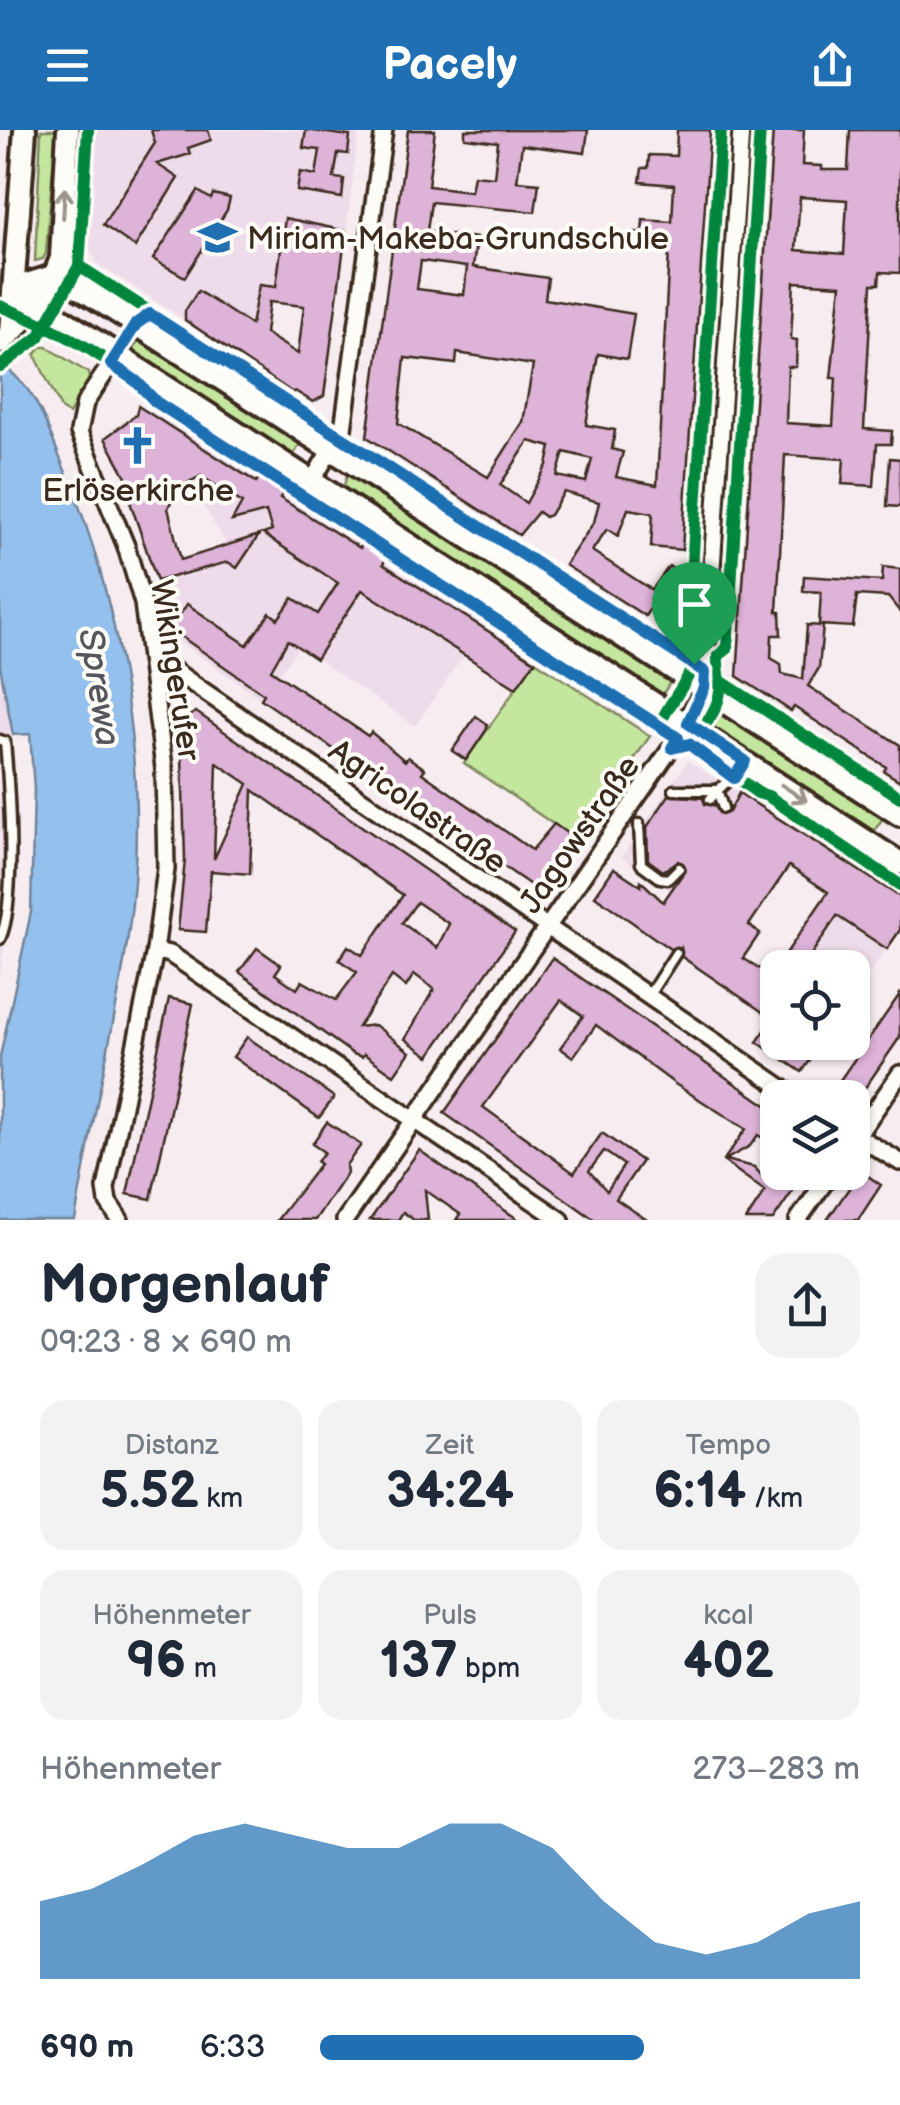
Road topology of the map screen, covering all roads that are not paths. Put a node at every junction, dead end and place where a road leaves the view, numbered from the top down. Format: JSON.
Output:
{"nodes":[{"id":1,"x":24,"y":130,"type":"edge"},
{"id":2,"x":68,"y":130,"type":"edge"},
{"id":3,"x":384,"y":130,"type":"edge"},
{"id":4,"x":741,"y":130,"type":"edge"},
{"id":5,"x":56,"y":275,"type":"junction"},
{"id":6,"x":14,"y":288,"type":"junction"},
{"id":7,"x":36,"y":304,"type":"junction"},
{"id":8,"x":136,"y":324,"type":"junction"},
{"id":9,"x":5,"y":338,"type":"edge"},
{"id":10,"x":116,"y":356,"type":"junction"},
{"id":11,"x":332,"y":449,"type":"junction"},
{"id":12,"x":312,"y":481,"type":"junction"},
{"id":13,"x":154,"y":668,"type":"junction"},
{"id":14,"x":704,"y":688,"type":"junction"},
{"id":15,"x":688,"y":723,"type":"junction"},
{"id":16,"x":0,"y":740,"type":"edge"},
{"id":17,"x":745,"y":761,"type":"junction"},
{"id":18,"x":674,"y":790,"type":"dead end"},
{"id":19,"x":717,"y":790,"type":"junction"},
{"id":20,"x":710,"y":799,"type":"dead end"},
{"id":21,"x":723,"y":808,"type":"dead end"},
{"id":22,"x":900,"y":815,"type":"edge"},
{"id":23,"x":637,"y":822,"type":"junction"},
{"id":24,"x":900,"y":862,"type":"edge"},
{"id":25,"x":680,"y":868,"type":"dead end"},
{"id":26,"x":548,"y":927,"type":"junction"},
{"id":27,"x":0,"y":939,"type":"edge"},
{"id":28,"x":155,"y":951,"type":"junction"},
{"id":29,"x":676,"y":953,"type":"dead end"},
{"id":30,"x":649,"y":995,"type":"junction"},
{"id":31,"x":900,"y":1074,"type":"edge"},
{"id":32,"x":772,"y":1080,"type":"edge"},
{"id":33,"x":870,"y":1115,"type":"edge"},
{"id":34,"x":414,"y":1120,"type":"junction"},
{"id":35,"x":870,"y":1146,"type":"edge"},
{"id":36,"x":900,"y":1162,"type":"edge"},
{"id":37,"x":819,"y":1190,"type":"edge"},
{"id":38,"x":120,"y":1220,"type":"edge"},
{"id":39,"x":345,"y":1220,"type":"edge"},
{"id":40,"x":560,"y":1220,"type":"edge"},
{"id":41,"x":798,"y":1220,"type":"edge"}],
"edges":[{"from":1,"to":6,"type":"main road"},
{"from":5,"to":2,"type":"main road","one_way":true},
{"from":3,"to":11,"type":"street"},
{"from":4,"to":14,"type":"street","name":"Jagowstraße"},
{"from":5,"to":6,"type":"main road"},
{"from":5,"to":7,"type":"main road"},
{"from":5,"to":8,"type":"main road"},
{"from":6,"to":7,"type":"main road"},
{"from":6,"to":9,"type":"main road"},
{"from":7,"to":9,"type":"main road"},
{"from":7,"to":10,"type":"main road"},
{"from":8,"to":10,"type":"main road"},
{"from":8,"to":11,"type":"main road"},
{"from":10,"to":12,"type":"main road"},
{"from":10,"to":13,"type":"street","name":"Wikingerufer"},
{"from":11,"to":12,"type":"street"},
{"from":11,"to":14,"type":"main road"},
{"from":12,"to":15,"type":"main road"},
{"from":13,"to":26,"type":"street","name":"Agricolastraße"},
{"from":13,"to":28,"type":"street","name":"Wikingerufer"},
{"from":14,"to":15,"type":"street","name":"Jagowstraße"},
{"from":14,"to":22,"type":"main road"},
{"from":15,"to":17,"type":"main road"},
{"from":15,"to":23,"type":"street","name":"Jagowstraße"},
{"from":16,"to":27,"type":"lane"},
{"from":17,"to":19,"type":"lane"},
{"from":17,"to":24,"type":"main road","one_way":true},
{"from":18,"to":19,"type":"lane"},
{"from":19,"to":20,"type":"lane"},
{"from":19,"to":21,"type":"lane"},
{"from":23,"to":25,"type":"lane"},
{"from":23,"to":26,"type":"street","name":"Jagowstraße"},
{"from":26,"to":30,"type":"street","name":"Agricolastraße"},
{"from":26,"to":34,"type":"street","name":"Jagowstraße"},
{"from":28,"to":34,"type":"street"},
{"from":28,"to":38,"type":"street","name":"Wikingerufer"},
{"from":29,"to":30,"type":"lane"},
{"from":30,"to":32,"type":"street","name":"Agricolastraße"},
{"from":31,"to":33,"type":"street"},
{"from":34,"to":39,"type":"street","name":"Jagowstraße"},
{"from":34,"to":40,"type":"street"},
{"from":35,"to":36,"type":"street"},
{"from":37,"to":41,"type":"street"}]}
